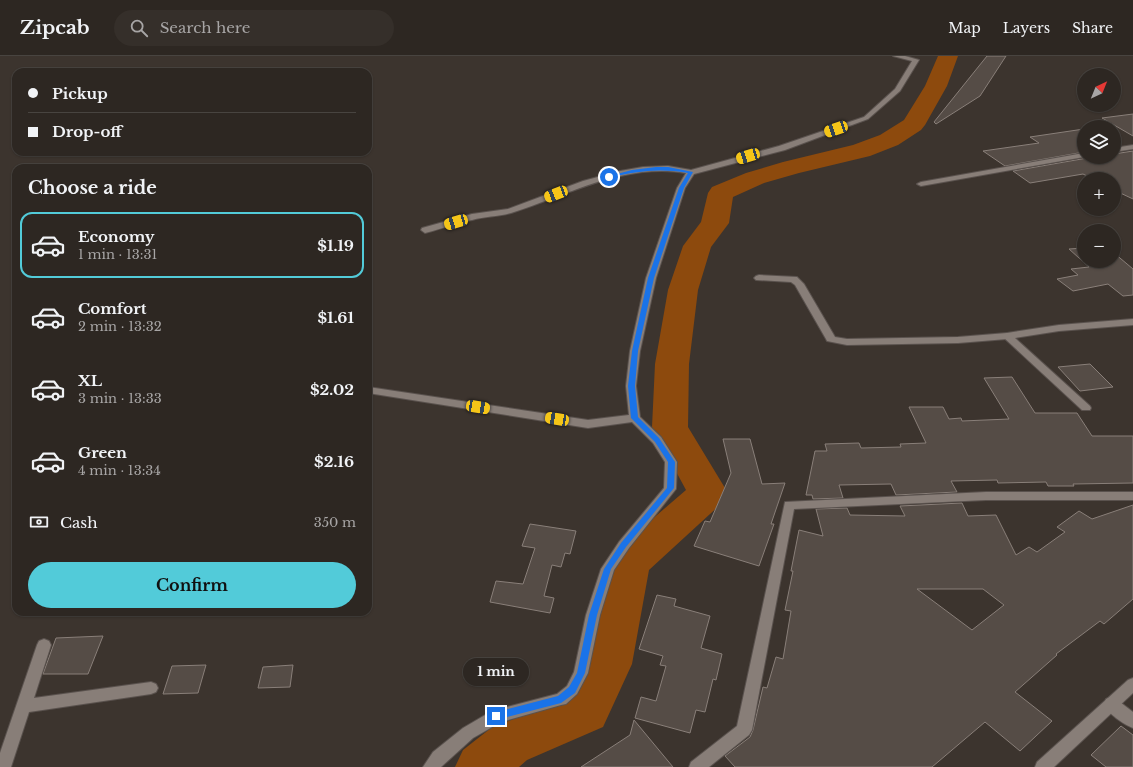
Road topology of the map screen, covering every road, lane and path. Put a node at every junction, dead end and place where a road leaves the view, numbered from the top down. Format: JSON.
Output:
{"nodes":[{"id":1,"x":896,"y":56,"type":"edge"},
{"id":2,"x":918,"y":58,"type":"edge"},
{"id":3,"x":1133,"y":147,"type":"edge"},
{"id":4,"x":1121,"y":149,"type":"edge"},
{"id":5,"x":1077,"y":156,"type":"edge"},
{"id":6,"x":691,"y":172,"type":"junction"},
{"id":7,"x":921,"y":184,"type":"dead end"},
{"id":8,"x":426,"y":230,"type":"dead end"},
{"id":9,"x":759,"y":278,"type":"dead end"},
{"id":10,"x":1133,"y":322,"type":"edge"},
{"id":11,"x":1007,"y":336,"type":"junction"},
{"id":12,"x":372,"y":391,"type":"edge"},
{"id":13,"x":1086,"y":408,"type":"dead end"},
{"id":14,"x":635,"y":418,"type":"junction"},
{"id":15,"x":1133,"y":496,"type":"edge"},
{"id":16,"x":44,"y":645,"type":"dead end"},
{"id":17,"x":1133,"y":684,"type":"edge"},
{"id":18,"x":151,"y":688,"type":"dead end"},
{"id":19,"x":1111,"y":704,"type":"junction"},
{"id":20,"x":24,"y":706,"type":"junction"},
{"id":21,"x":1133,"y":721,"type":"edge"},
{"id":22,"x":3,"y":767,"type":"edge"},
{"id":23,"x":431,"y":767,"type":"edge"},
{"id":24,"x":697,"y":767,"type":"edge"},
{"id":25,"x":1042,"y":767,"type":"edge"}],
"edges":[{"from":1,"to":2,"type":"street"},
{"from":2,"to":6,"type":"street"},
{"from":3,"to":4,"type":"street"},
{"from":5,"to":7,"type":"street"},
{"from":6,"to":8,"type":"street"},
{"from":6,"to":14,"type":"street"},
{"from":9,"to":11,"type":"street"},
{"from":10,"to":11,"type":"street"},
{"from":11,"to":13,"type":"street"},
{"from":12,"to":14,"type":"street"},
{"from":14,"to":23,"type":"street"},
{"from":15,"to":24,"type":"street"},
{"from":16,"to":20,"type":"street"},
{"from":17,"to":19,"type":"street"},
{"from":18,"to":20,"type":"street"},
{"from":19,"to":21,"type":"street"},
{"from":19,"to":25,"type":"street"},
{"from":20,"to":22,"type":"street"}]}
